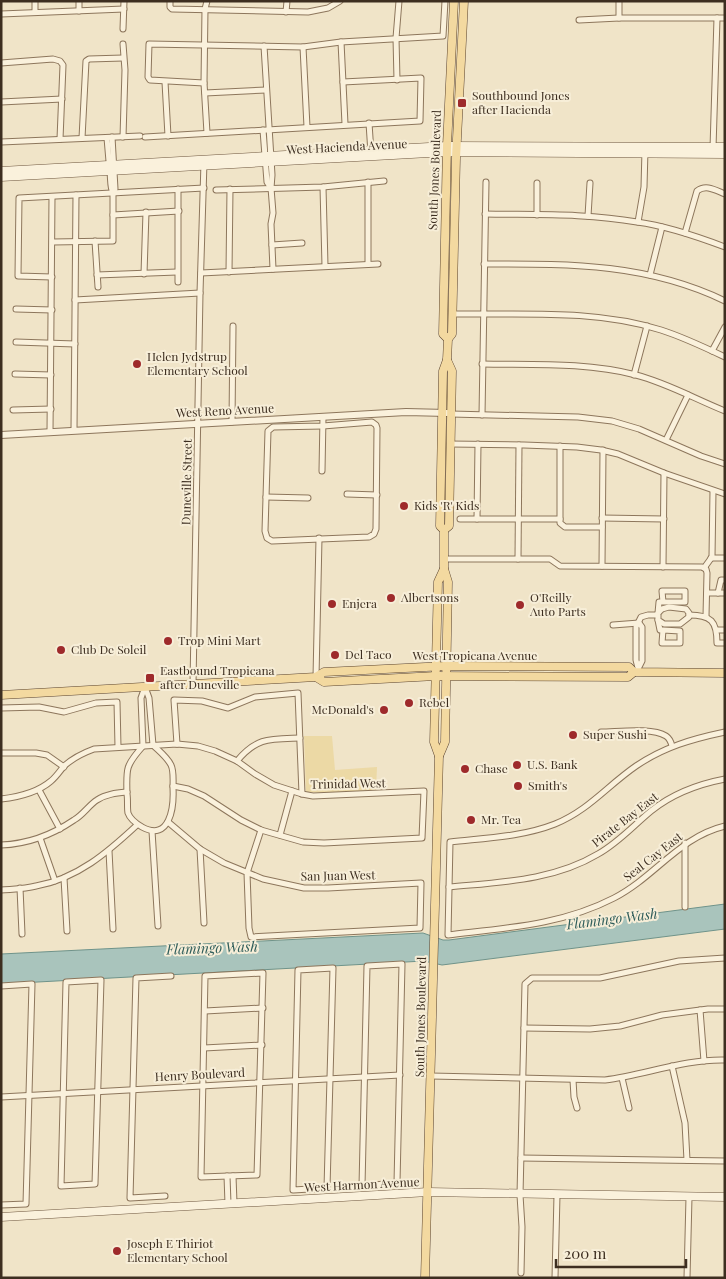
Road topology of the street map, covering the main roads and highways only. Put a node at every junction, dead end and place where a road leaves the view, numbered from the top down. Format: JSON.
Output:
{"nodes":[{"id":1,"x":454,"y":1,"type":"edge"},
{"id":2,"x":464,"y":1,"type":"edge"},
{"id":3,"x":725,"y":147,"type":"edge"},
{"id":4,"x":447,"y":149,"type":"junction"},
{"id":5,"x":456,"y":150,"type":"junction"},
{"id":6,"x":713,"y":150,"type":"junction"},
{"id":7,"x":725,"y":154,"type":"edge"},
{"id":8,"x":112,"y":168,"type":"junction"},
{"id":9,"x":1,"y":171,"type":"edge"},
{"id":10,"x":1,"y":177,"type":"edge"},
{"id":11,"x":444,"y":270,"type":"junction"},
{"id":12,"x":453,"y":270,"type":"junction"},
{"id":13,"x":448,"y":339,"type":"junction"},
{"id":14,"x":447,"y":360,"type":"junction"},
{"id":15,"x":444,"y":530,"type":"junction"},
{"id":16,"x":444,"y":568,"type":"junction"},
{"id":17,"x":436,"y":666,"type":"junction"},
{"id":18,"x":446,"y":666,"type":"junction"},
{"id":19,"x":608,"y":667,"type":"junction"},
{"id":20,"x":637,"y":670,"type":"junction"},
{"id":21,"x":725,"y":673,"type":"edge"},
{"id":22,"x":436,"y":676,"type":"junction"},
{"id":23,"x":446,"y":676,"type":"junction"},
{"id":24,"x":567,"y":676,"type":"junction"},
{"id":25,"x":316,"y":677,"type":"junction"},
{"id":26,"x":1,"y":695,"type":"edge"},
{"id":27,"x":439,"y":756,"type":"junction"},
{"id":28,"x":428,"y":1192,"type":"junction"},
{"id":29,"x":725,"y":1197,"type":"edge"},
{"id":30,"x":1,"y":1217,"type":"edge"},
{"id":31,"x":425,"y":1278,"type":"edge"}],
"edges":[{"from":1,"to":4,"type":"main road","name":"South Jones Boulevard"},
{"from":2,"to":5,"type":"main road","name":"South Jones Boulevard"},
{"from":3,"to":6,"type":"main road","name":"West Hacienda Avenue"},
{"from":4,"to":5,"type":"main road","name":"West Hacienda Avenue"},
{"from":4,"to":8,"type":"main road","name":"West Hacienda Avenue"},
{"from":4,"to":11,"type":"main road","name":"South Jones Boulevard"},
{"from":5,"to":6,"type":"main road","name":"West Hacienda Avenue"},
{"from":5,"to":12,"type":"main road","name":"South Jones Boulevard"},
{"from":6,"to":7,"type":"main road","name":"West Hacienda Avenue"},
{"from":8,"to":9,"type":"main road","name":"West Hacienda Avenue"},
{"from":8,"to":10,"type":"main road","name":"West Hacienda Avenue"},
{"from":11,"to":12,"type":"main road"},
{"from":11,"to":13,"type":"main road","name":"South Jones Boulevard"},
{"from":12,"to":13,"type":"main road","name":"South Jones Boulevard"},
{"from":13,"to":14,"type":"main road","name":"South Jones Boulevard"},
{"from":14,"to":15,"type":"main road","name":"South Jones Boulevard"},
{"from":14,"to":15,"type":"main road","name":"South Jones Boulevard"},
{"from":15,"to":16,"type":"main road","name":"South Jones Boulevard"},
{"from":16,"to":17,"type":"main road","name":"South Jones Boulevard"},
{"from":16,"to":18,"type":"main road","name":"South Jones Boulevard"},
{"from":17,"to":18,"type":"main road","name":"West Tropicana Avenue"},
{"from":17,"to":22,"type":"main road","name":"South Jones Boulevard"},
{"from":17,"to":25,"type":"main road","name":"West Tropicana Avenue"},
{"from":18,"to":19,"type":"main road","name":"West Tropicana Avenue"},
{"from":18,"to":23,"type":"main road","name":"South Jones Boulevard"},
{"from":19,"to":20,"type":"main road","name":"West Tropicana Avenue"},
{"from":19,"to":24,"type":"main road"},
{"from":20,"to":21,"type":"main road","name":"West Tropicana Avenue"},
{"from":20,"to":24,"type":"main road","name":"West Tropicana Avenue"},
{"from":22,"to":23,"type":"main road","name":"West Tropicana Avenue"},
{"from":22,"to":25,"type":"main road","name":"West Tropicana Avenue"},
{"from":22,"to":27,"type":"main road","name":"South Jones Boulevard"},
{"from":23,"to":24,"type":"main road","name":"West Tropicana Avenue"},
{"from":23,"to":27,"type":"main road","name":"South Jones Boulevard"},
{"from":25,"to":26,"type":"main road","name":"West Tropicana Avenue"},
{"from":27,"to":28,"type":"main road","name":"South Jones Boulevard"},
{"from":28,"to":29,"type":"main road","name":"West Harmon Avenue"},
{"from":28,"to":30,"type":"main road","name":"West Harmon Avenue"},
{"from":28,"to":31,"type":"main road","name":"South Jones Boulevard"}]}
